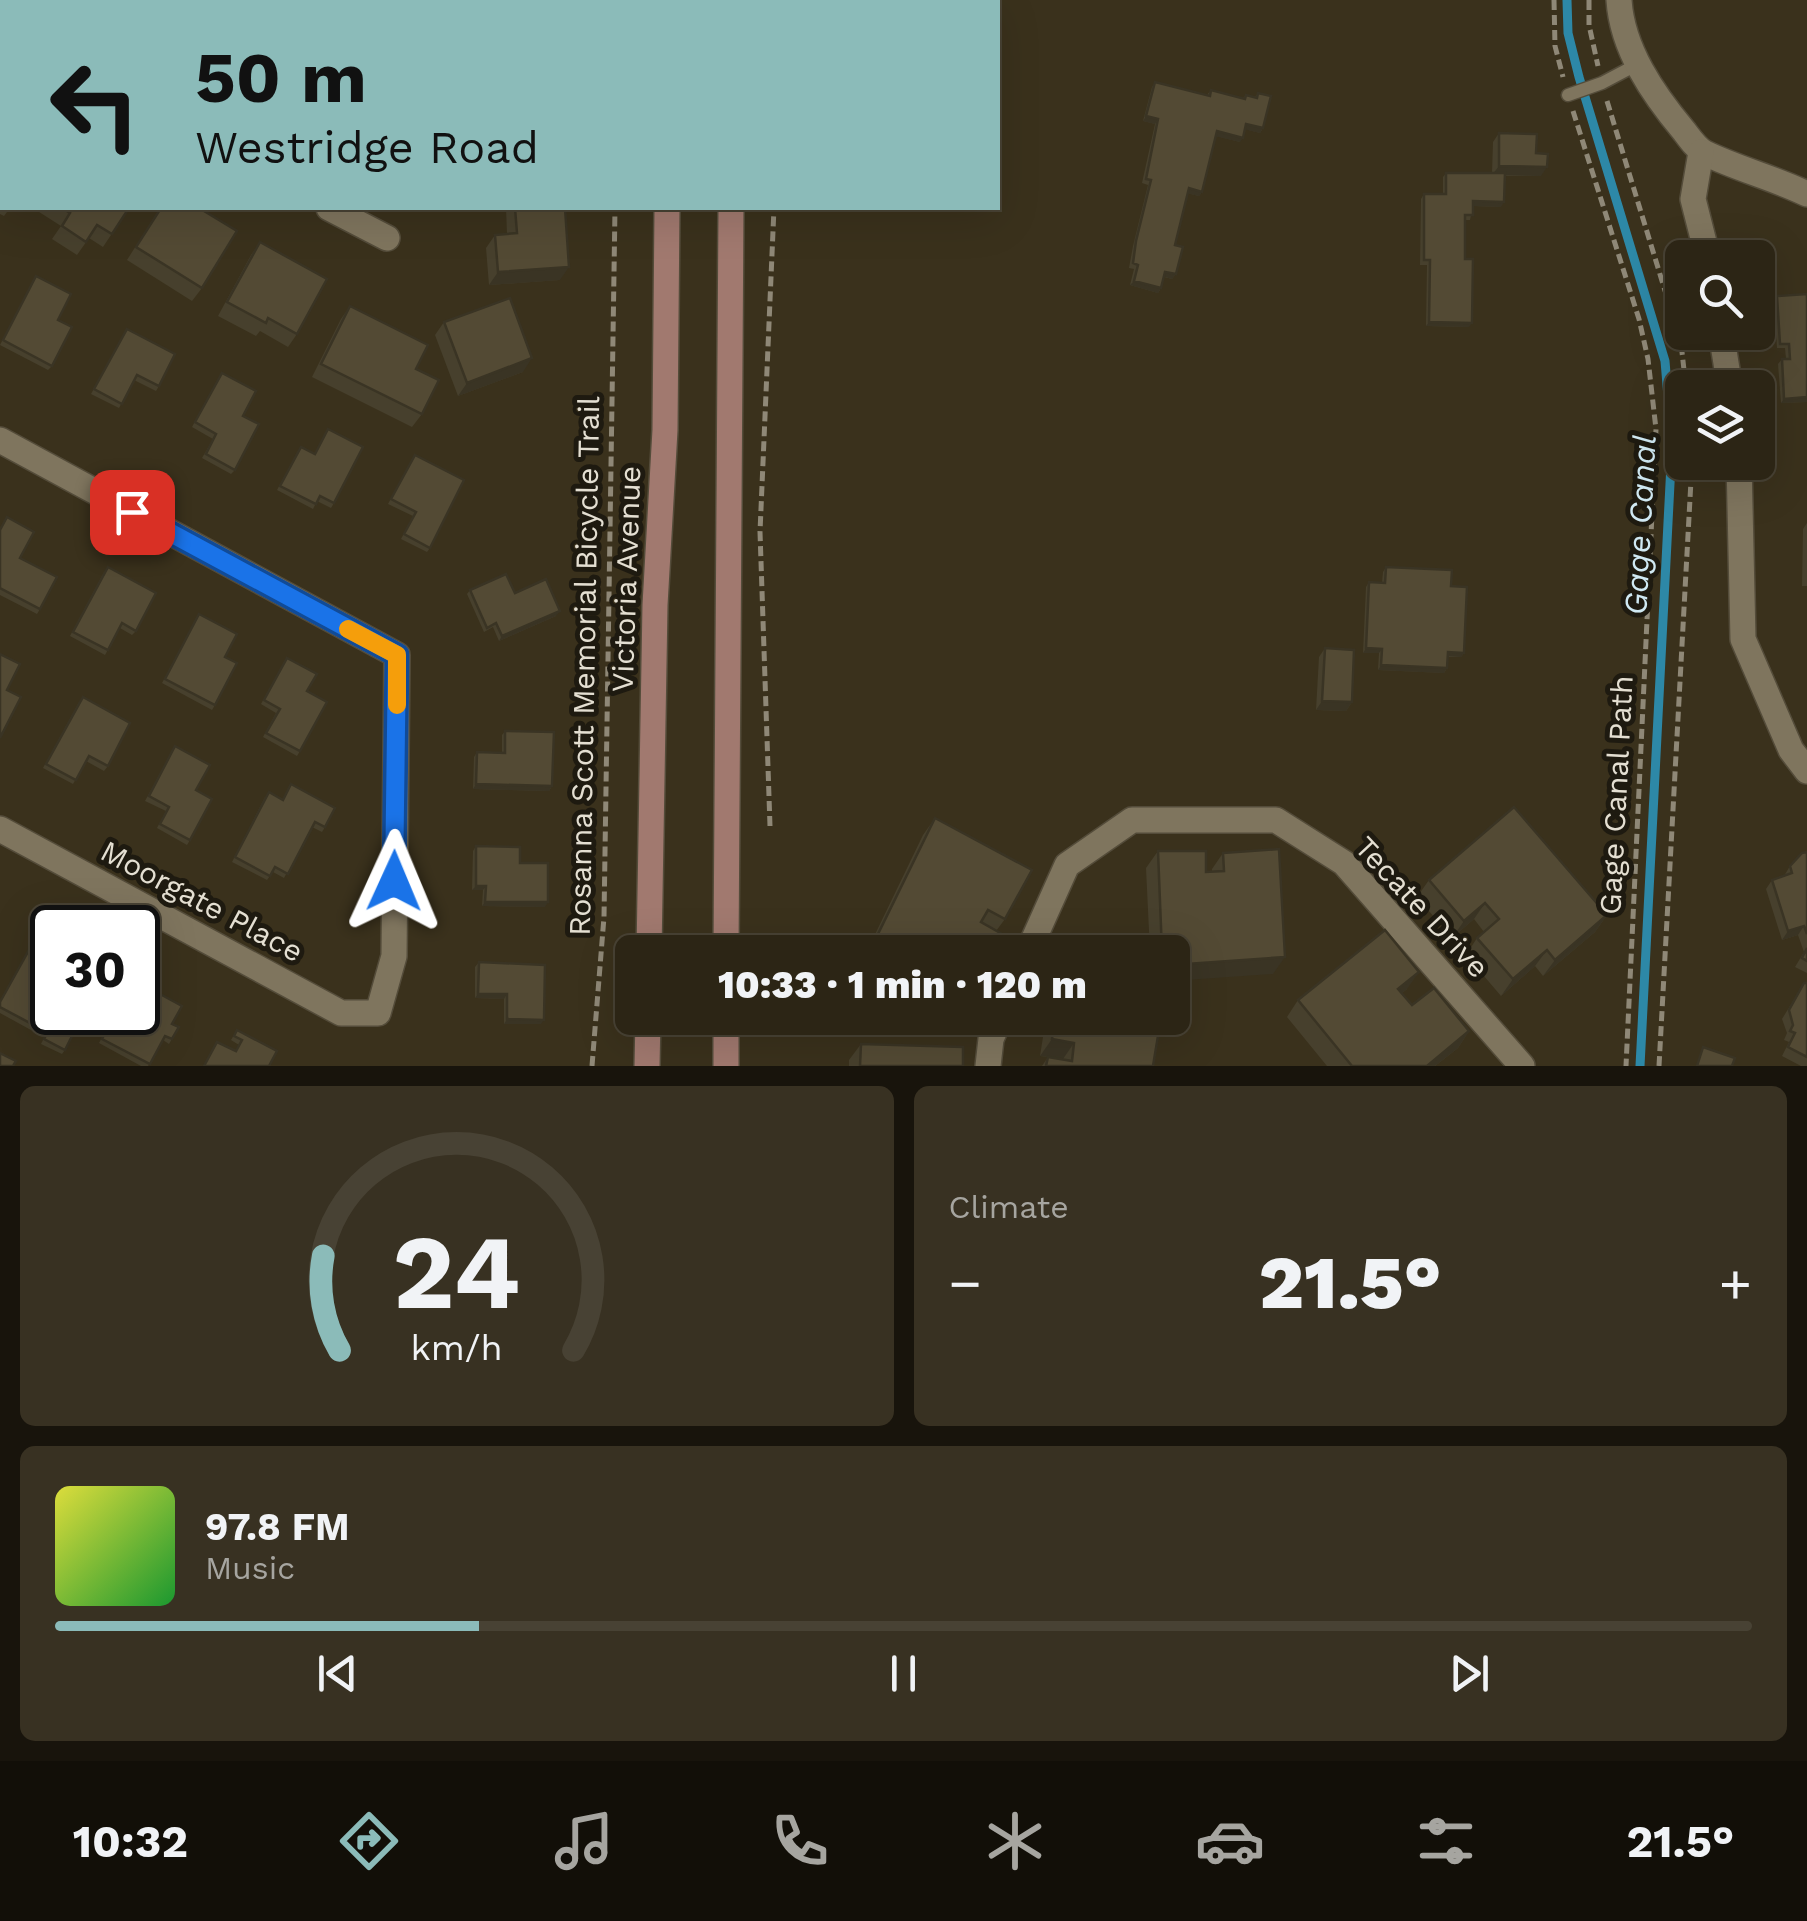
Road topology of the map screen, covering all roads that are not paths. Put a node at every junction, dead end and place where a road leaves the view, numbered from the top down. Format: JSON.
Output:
{"nodes":[{"id":1,"x":1619,"y":0,"type":"edge"},
{"id":2,"x":1638,"y":64,"type":"junction"},
{"id":3,"x":1568,"y":95,"type":"road end"},
{"id":4,"x":1701,"y":152,"type":"junction"},
{"id":5,"x":1807,"y":194,"type":"edge"},
{"id":6,"x":333,"y":210,"type":"edge"},
{"id":7,"x":668,"y":210,"type":"edge"},
{"id":8,"x":731,"y":210,"type":"edge"},
{"id":9,"x":387,"y":238,"type":"dead end"},
{"id":10,"x":1704,"y":240,"type":"edge"},
{"id":11,"x":0,"y":440,"type":"edge"},
{"id":12,"x":1739,"y":480,"type":"edge"},
{"id":13,"x":1807,"y":771,"type":"edge"},
{"id":14,"x":1,"y":830,"type":"edge"},
{"id":15,"x":649,"y":935,"type":"edge"},
{"id":16,"x":726,"y":935,"type":"edge"},
{"id":17,"x":1036,"y":935,"type":"edge"},
{"id":18,"x":647,"y":1035,"type":"edge"},
{"id":19,"x":726,"y":1035,"type":"edge"},
{"id":20,"x":992,"y":1035,"type":"edge"},
{"id":21,"x":646,"y":1066,"type":"edge"},
{"id":22,"x":726,"y":1066,"type":"edge"},
{"id":23,"x":988,"y":1066,"type":"edge"},
{"id":24,"x":1522,"y":1066,"type":"edge"}],
"edges":[{"from":1,"to":2,"type":"street"},
{"from":2,"to":3,"type":"lane"},
{"from":2,"to":4,"type":"street"},
{"from":4,"to":5,"type":"street"},
{"from":4,"to":10,"type":"street"},
{"from":6,"to":9,"type":"street"},
{"from":7,"to":15,"type":"main road","name":"Victoria Avenue"},
{"from":8,"to":16,"type":"main road"},
{"from":11,"to":14,"type":"street","name":"Moorgate Place"},
{"from":12,"to":13,"type":"street"},
{"from":17,"to":24,"type":"street","name":"Tecate Drive"},
{"from":18,"to":21,"type":"main road"},
{"from":19,"to":22,"type":"main road"},
{"from":20,"to":23,"type":"street"}]}
